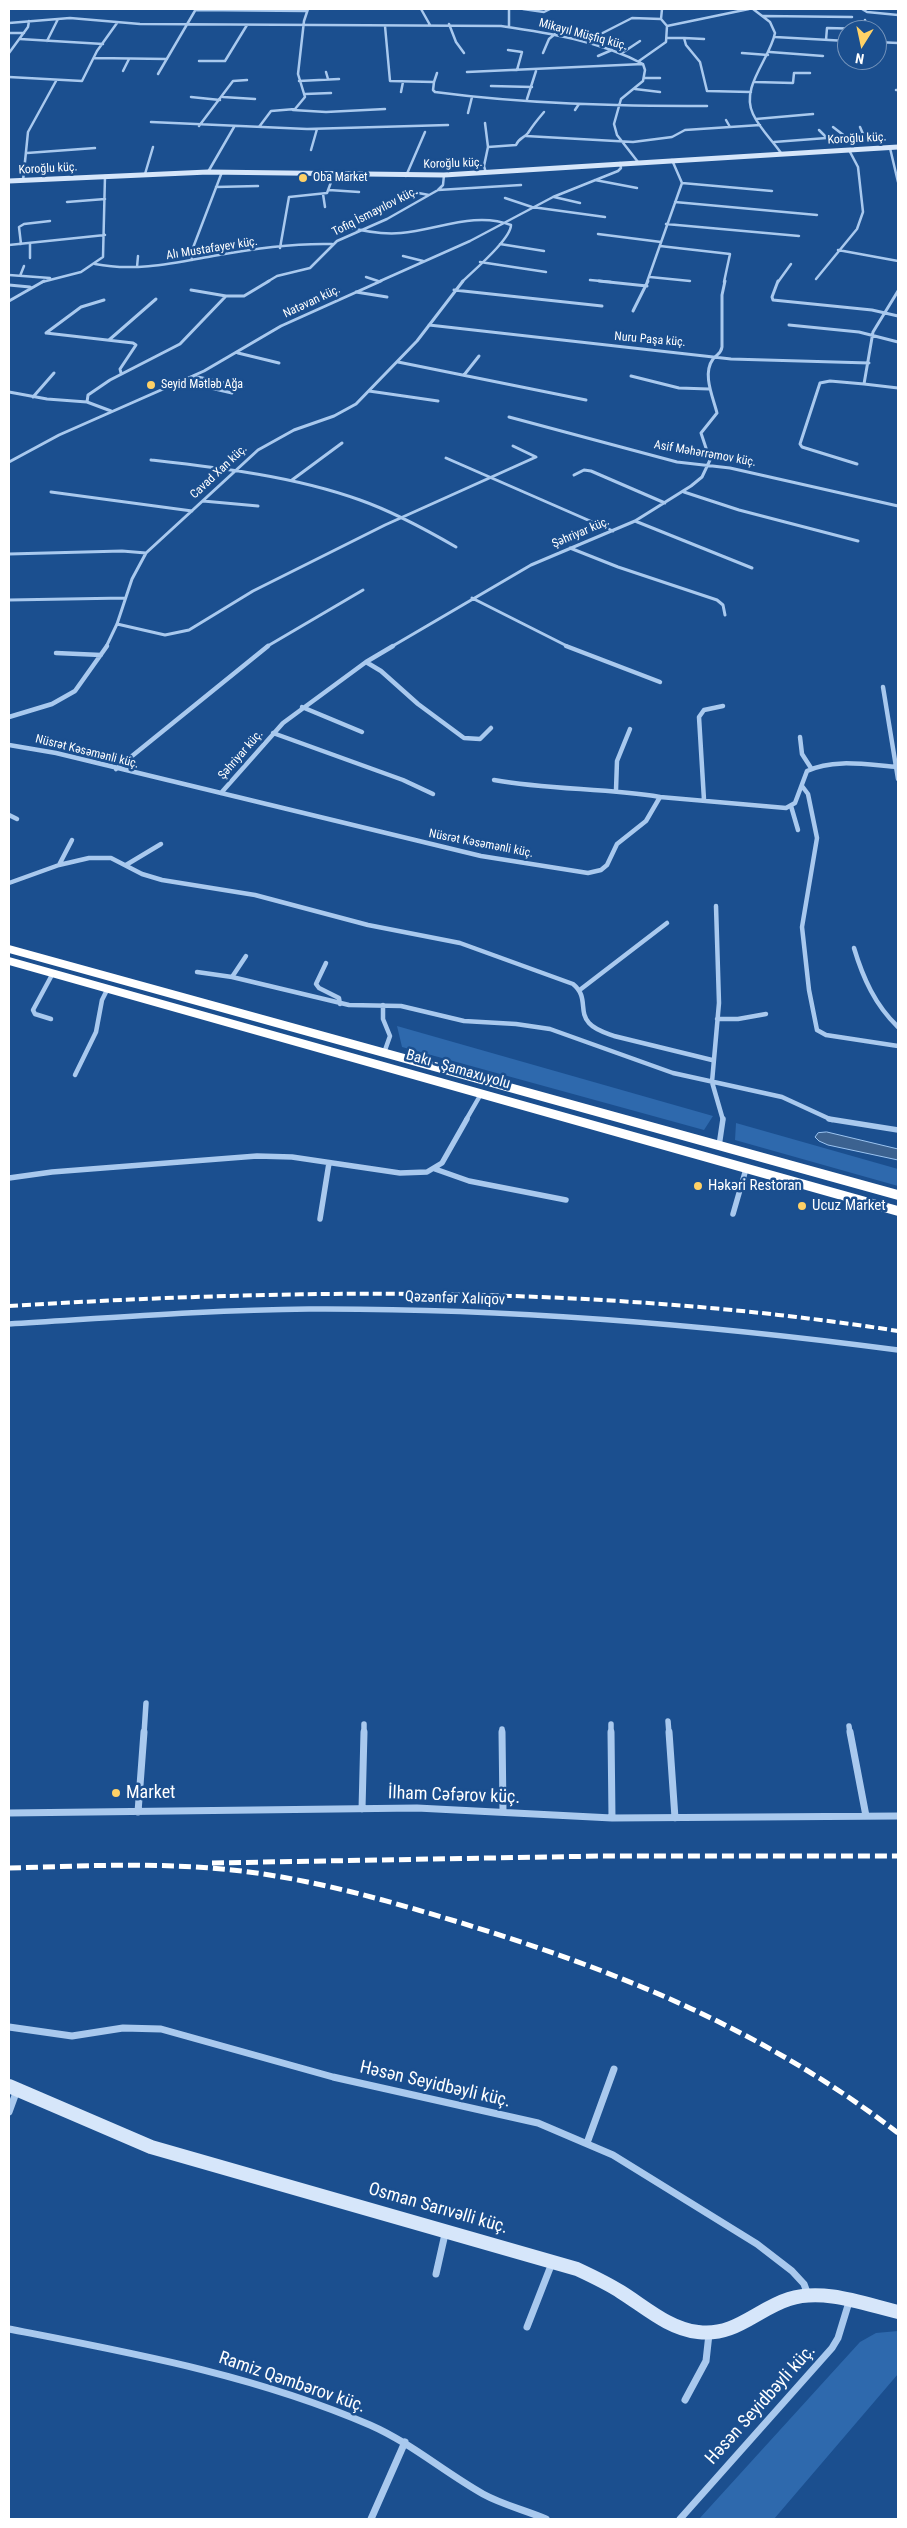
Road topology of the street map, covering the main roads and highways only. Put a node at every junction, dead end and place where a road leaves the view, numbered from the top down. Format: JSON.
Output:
{"nodes":[{"id":1,"x":9,"y":949,"type":"edge"},
{"id":2,"x":9,"y":961,"type":"edge"},
{"id":3,"x":898,"y":1195,"type":"edge"},
{"id":4,"x":898,"y":1211,"type":"edge"}],
"edges":[{"from":1,"to":3,"type":"highway","name":"Bakı - Şamaxı yolu"},
{"from":2,"to":4,"type":"highway","name":"Bakı - Şamaxı yolu"}]}
